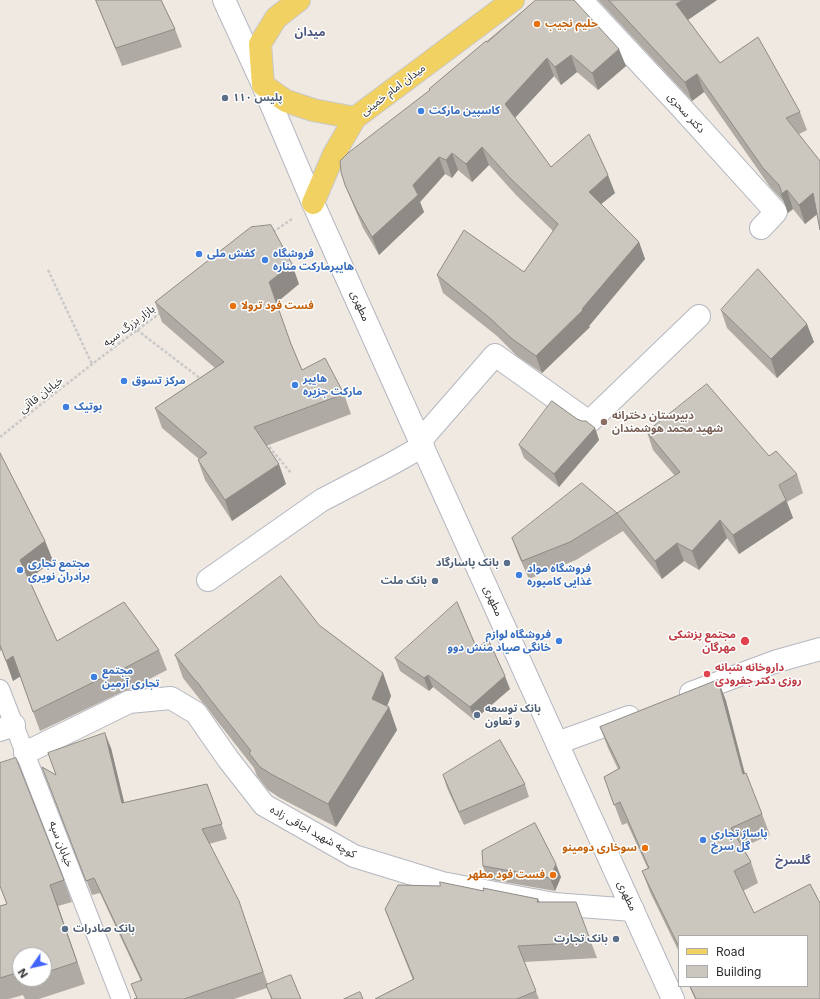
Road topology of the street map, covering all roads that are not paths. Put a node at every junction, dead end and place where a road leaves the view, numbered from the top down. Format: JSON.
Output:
{"nodes":[{"id":1,"x":224,"y":0,"type":"edge"},
{"id":2,"x":299,"y":0,"type":"edge"},
{"id":3,"x":513,"y":0,"type":"edge"},
{"id":4,"x":581,"y":0,"type":"edge"},
{"id":5,"x":263,"y":85,"type":"junction"},
{"id":6,"x":354,"y":118,"type":"junction"},
{"id":7,"x":314,"y":203,"type":"junction"},
{"id":8,"x":761,"y":228,"type":"dead end"},
{"id":9,"x":699,"y":316,"type":"dead end"},
{"id":10,"x":421,"y":444,"type":"junction"},
{"id":11,"x":208,"y":580,"type":"dead end"},
{"id":12,"x":820,"y":649,"type":"edge"},
{"id":13,"x":0,"y":689,"type":"edge"},
{"id":14,"x":675,"y":700,"type":"edge"},
{"id":15,"x":645,"y":711,"type":"edge"},
{"id":16,"x":7,"y":727,"type":"edge"},
{"id":17,"x":557,"y":743,"type":"junction"},
{"id":18,"x":25,"y":753,"type":"junction"},
{"id":19,"x":633,"y":910,"type":"junction"},
{"id":20,"x":121,"y":999,"type":"edge"},
{"id":21,"x":673,"y":999,"type":"edge"}],
"edges":[{"from":1,"to":5,"type":"street"},
{"from":2,"to":5,"type":"main road"},
{"from":3,"to":6,"type":"main road","name":"میدان امام خمینی"},
{"from":4,"to":8,"type":"street","name":"دکتر سحری"},
{"from":5,"to":6,"type":"main road","name":"میدان امام خمینی"},
{"from":5,"to":7,"type":"street","name":"مطهری"},
{"from":6,"to":7,"type":"main road"},
{"from":7,"to":10,"type":"street","name":"مطهری"},
{"from":9,"to":10,"type":"street"},
{"from":10,"to":11,"type":"street"},
{"from":10,"to":17,"type":"street","name":"مطهری"},
{"from":12,"to":14,"type":"street"},
{"from":13,"to":16,"type":"street","name":"خیابان سپه"},
{"from":15,"to":17,"type":"street"},
{"from":16,"to":18,"type":"street","name":"خیابان سپه"},
{"from":17,"to":19,"type":"street","name":"مطهری"},
{"from":18,"to":19,"type":"street","name":"کوچه شهید اجاقی زاده"},
{"from":18,"to":20,"type":"street","name":"خیابان سپه"},
{"from":19,"to":21,"type":"street","name":"مطهری"}]}
